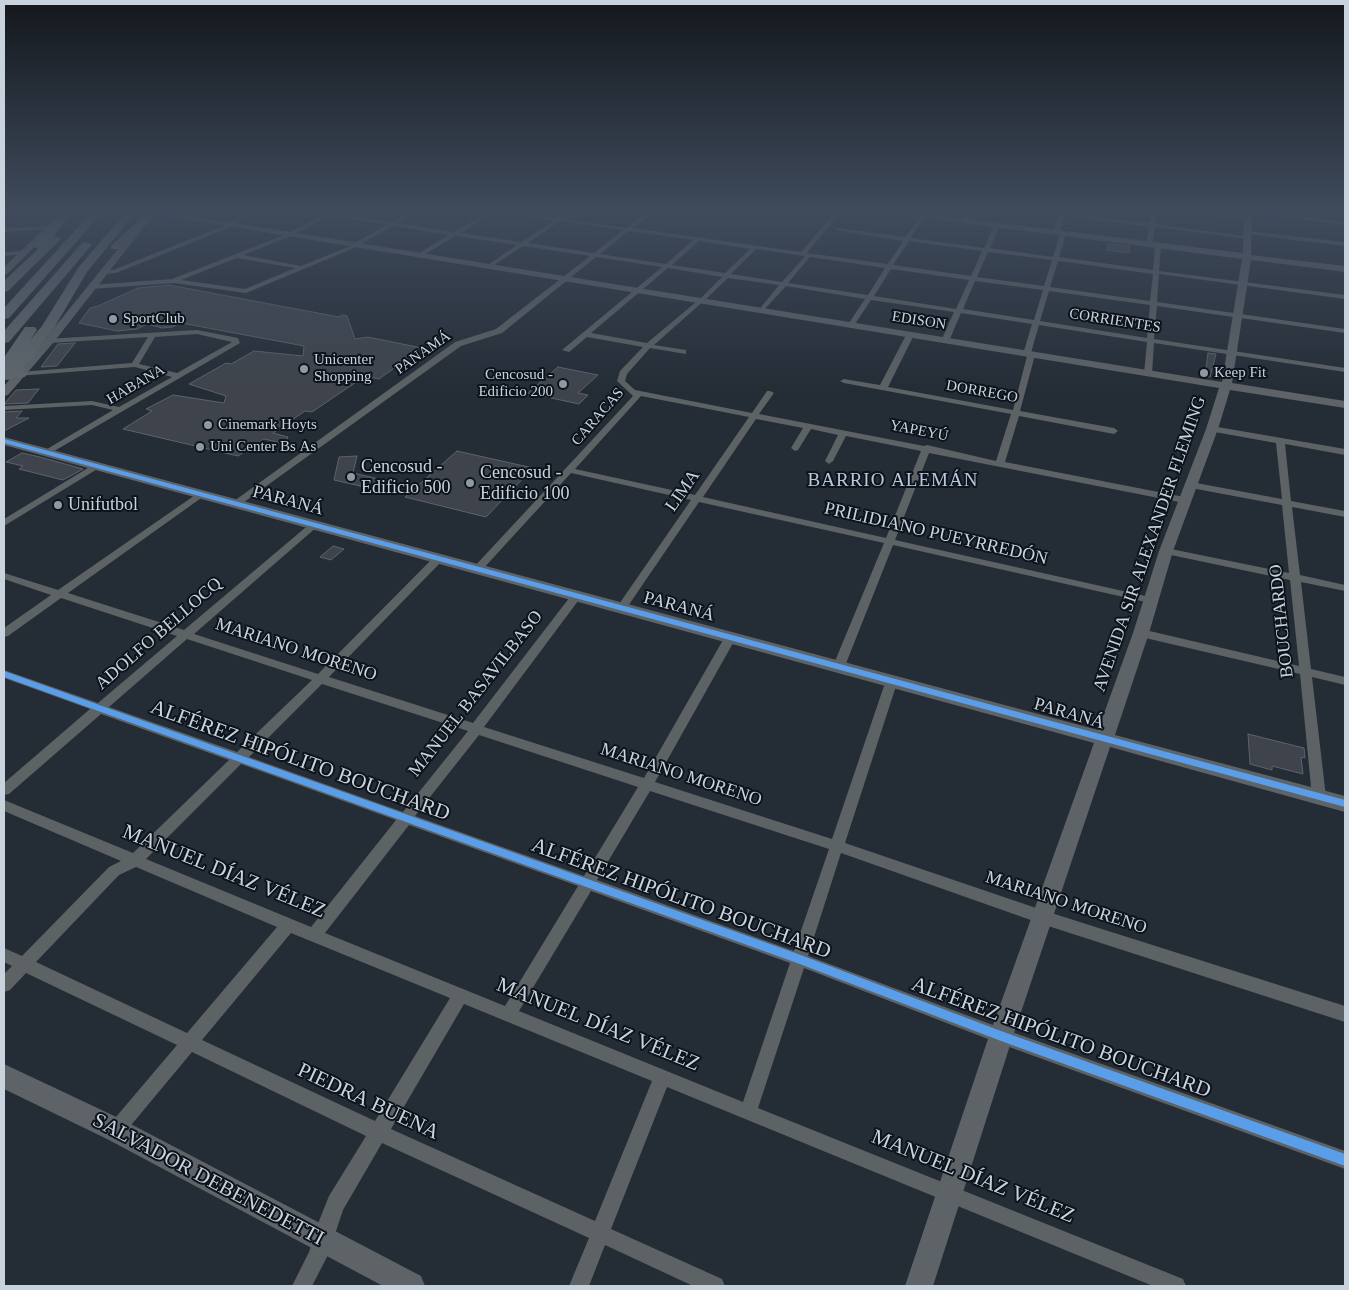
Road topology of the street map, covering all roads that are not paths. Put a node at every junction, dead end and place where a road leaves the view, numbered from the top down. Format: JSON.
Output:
{"nodes":[{"id":1,"x":16,"y":273,"type":"edge"},
{"id":2,"x":19,"y":273,"type":"edge"},
{"id":3,"x":32,"y":273,"type":"edge"},
{"id":4,"x":42,"y":273,"type":"edge"},
{"id":5,"x":62,"y":273,"type":"edge"},
{"id":6,"x":70,"y":273,"type":"edge"},
{"id":7,"x":81,"y":273,"type":"edge"},
{"id":8,"x":91,"y":273,"type":"edge"},
{"id":9,"x":103,"y":273,"type":"edge"},
{"id":10,"x":193,"y":273,"type":"edge"},
{"id":11,"x":290,"y":273,"type":"edge"},
{"id":12,"x":528,"y":273,"type":"edge"},
{"id":13,"x":572,"y":273,"type":"edge"},
{"id":14,"x":660,"y":273,"type":"edge"},
{"id":15,"x":711,"y":273,"type":"edge"},
{"id":16,"x":731,"y":273,"type":"edge"},
{"id":17,"x":792,"y":273,"type":"edge"},
{"id":18,"x":885,"y":273,"type":"edge"},
{"id":19,"x":940,"y":273,"type":"edge"},
{"id":20,"x":975,"y":273,"type":"edge"},
{"id":21,"x":1052,"y":273,"type":"edge"},
{"id":22,"x":1156,"y":273,"type":"edge"},
{"id":23,"x":1165,"y":273,"type":"edge"},
{"id":24,"x":1244,"y":273,"type":"edge"},
{"id":25,"x":728,"y":276,"type":"junction"},
{"id":26,"x":973,"y":278,"type":"junction"},
{"id":27,"x":565,"y":279,"type":"junction"},
{"id":28,"x":174,"y":281,"type":"junction"},
{"id":29,"x":784,"y":284,"type":"junction"},
{"id":30,"x":1242,"y":284,"type":"junction"},
{"id":31,"x":91,"y":287,"type":"junction"},
{"id":32,"x":4,"y":288,"type":"edge"},
{"id":33,"x":1047,"y":288,"type":"junction"},
{"id":34,"x":639,"y":291,"type":"junction"},
{"id":35,"x":870,"y":297,"type":"junction"},
{"id":36,"x":1345,"y":297,"type":"edge"},
{"id":37,"x":4,"y":299,"type":"edge"},
{"id":38,"x":700,"y":301,"type":"junction"},
{"id":39,"x":62,"y":303,"type":"junction"},
{"id":40,"x":1154,"y":304,"type":"junction"},
{"id":41,"x":762,"y":311,"type":"junction"},
{"id":42,"x":958,"y":311,"type":"junction"},
{"id":43,"x":4,"y":315,"type":"edge"},
{"id":44,"x":1237,"y":315,"type":"junction"},
{"id":45,"x":1036,"y":323,"type":"junction"},
{"id":46,"x":851,"y":326,"type":"junction"},
{"id":47,"x":1345,"y":331,"type":"edge"},
{"id":48,"x":153,"y":334,"type":"junction"},
{"id":49,"x":584,"y":334,"type":"junction"},
{"id":50,"x":910,"y":335,"type":"junction"},
{"id":51,"x":4,"y":339,"type":"edge"},
{"id":52,"x":1151,"y":340,"type":"junction"},
{"id":53,"x":49,"y":341,"type":"junction"},
{"id":54,"x":945,"y":341,"type":"junction"},
{"id":55,"x":648,"y":346,"type":"junction"},
{"id":56,"x":566,"y":350,"type":"dead end"},
{"id":57,"x":684,"y":352,"type":"dead end"},
{"id":58,"x":1232,"y":353,"type":"junction"},
{"id":59,"x":1029,"y":354,"type":"junction"},
{"id":60,"x":135,"y":365,"type":"junction"},
{"id":61,"x":1345,"y":370,"type":"edge"},
{"id":62,"x":10,"y":373,"type":"edge"},
{"id":63,"x":1148,"y":374,"type":"junction"},
{"id":64,"x":178,"y":376,"type":"junction"},
{"id":65,"x":844,"y":381,"type":"dead end"},
{"id":66,"x":1225,"y":385,"type":"junction"},
{"id":67,"x":883,"y":388,"type":"junction"},
{"id":68,"x":634,"y":392,"type":"junction"},
{"id":69,"x":4,"y":393,"type":"edge"},
{"id":70,"x":770,"y":393,"type":"dead end"},
{"id":71,"x":1345,"y":405,"type":"edge"},
{"id":72,"x":4,"y":408,"type":"edge"},
{"id":73,"x":121,"y":410,"type":"junction"},
{"id":74,"x":1016,"y":412,"type":"junction"},
{"id":75,"x":755,"y":415,"type":"junction"},
{"id":76,"x":809,"y":425,"type":"junction"},
{"id":77,"x":1212,"y":429,"type":"junction"},
{"id":78,"x":1114,"y":431,"type":"dead end"},
{"id":79,"x":844,"y":432,"type":"junction"},
{"id":80,"x":4,"y":441,"type":"edge"},
{"id":81,"x":1280,"y":441,"type":"junction"},
{"id":82,"x":795,"y":448,"type":"dead end"},
{"id":83,"x":927,"y":448,"type":"junction"},
{"id":84,"x":46,"y":452,"type":"junction"},
{"id":85,"x":1345,"y":452,"type":"edge"},
{"id":86,"x":829,"y":461,"type":"dead end"},
{"id":87,"x":1000,"y":463,"type":"junction"},
{"id":88,"x":96,"y":466,"type":"junction"},
{"id":89,"x":569,"y":470,"type":"junction"},
{"id":90,"x":1191,"y":485,"type":"junction"},
{"id":91,"x":201,"y":494,"type":"junction"},
{"id":92,"x":698,"y":499,"type":"junction"},
{"id":93,"x":1184,"y":500,"type":"junction"},
{"id":94,"x":237,"y":503,"type":"junction"},
{"id":95,"x":1286,"y":503,"type":"junction"},
{"id":96,"x":1345,"y":514,"type":"edge"},
{"id":97,"x":4,"y":523,"type":"edge"},
{"id":98,"x":315,"y":524,"type":"junction"},
{"id":99,"x":889,"y":542,"type":"junction"},
{"id":100,"x":1166,"y":552,"type":"junction"},
{"id":101,"x":439,"y":558,"type":"junction"},
{"id":102,"x":478,"y":568,"type":"junction"},
{"id":103,"x":4,"y":576,"type":"edge"},
{"id":104,"x":1295,"y":577,"type":"junction"},
{"id":105,"x":1345,"y":588,"type":"edge"},
{"id":106,"x":59,"y":594,"type":"junction"},
{"id":107,"x":577,"y":595,"type":"junction"},
{"id":108,"x":1150,"y":600,"type":"junction"},
{"id":109,"x":622,"y":607,"type":"junction"},
{"id":110,"x":4,"y":633,"type":"edge"},
{"id":111,"x":1141,"y":633,"type":"junction"},
{"id":112,"x":185,"y":635,"type":"junction"},
{"id":113,"x":731,"y":636,"type":"junction"},
{"id":114,"x":839,"y":666,"type":"junction"},
{"id":115,"x":1305,"y":671,"type":"junction"},
{"id":116,"x":4,"y":674,"type":"edge"},
{"id":117,"x":320,"y":679,"type":"junction"},
{"id":118,"x":892,"y":680,"type":"junction"},
{"id":119,"x":1345,"y":681,"type":"edge"},
{"id":120,"x":100,"y":708,"type":"junction"},
{"id":121,"x":476,"y":729,"type":"junction"},
{"id":122,"x":1103,"y":739,"type":"junction"},
{"id":123,"x":239,"y":758,"type":"junction"},
{"id":124,"x":647,"y":784,"type":"junction"},
{"id":125,"x":4,"y":790,"type":"edge"},
{"id":126,"x":1318,"y":797,"type":"junction"},
{"id":127,"x":1345,"y":804,"type":"edge"},
{"id":128,"x":4,"y":805,"type":"edge"},
{"id":129,"x":406,"y":818,"type":"junction"},
{"id":130,"x":837,"y":846,"type":"junction"},
{"id":131,"x":134,"y":861,"type":"junction"},
{"id":132,"x":587,"y":883,"type":"junction"},
{"id":133,"x":1042,"y":917,"type":"junction"},
{"id":134,"x":288,"y":925,"type":"junction"},
{"id":135,"x":314,"y":935,"type":"junction"},
{"id":136,"x":4,"y":955,"type":"edge"},
{"id":137,"x":798,"y":959,"type":"junction"},
{"id":138,"x":23,"y":964,"type":"junction"},
{"id":139,"x":4,"y":985,"type":"edge"},
{"id":140,"x":461,"y":995,"type":"junction"},
{"id":141,"x":509,"y":1014,"type":"junction"},
{"id":142,"x":1345,"y":1014,"type":"edge"},
{"id":143,"x":1001,"y":1036,"type":"junction"},
{"id":144,"x":190,"y":1042,"type":"junction"},
{"id":145,"x":4,"y":1076,"type":"edge"},
{"id":146,"x":662,"y":1077,"type":"junction"},
{"id":147,"x":748,"y":1112,"type":"junction"},
{"id":148,"x":116,"y":1130,"type":"junction"},
{"id":149,"x":378,"y":1132,"type":"junction"},
{"id":150,"x":1345,"y":1160,"type":"edge"},
{"id":151,"x":951,"y":1193,"type":"junction"},
{"id":152,"x":600,"y":1235,"type":"junction"},
{"id":153,"x":322,"y":1240,"type":"junction"},
{"id":154,"x":302,"y":1286,"type":"edge"},
{"id":155,"x":411,"y":1286,"type":"edge"},
{"id":156,"x":579,"y":1286,"type":"edge"},
{"id":157,"x":714,"y":1286,"type":"edge"},
{"id":158,"x":920,"y":1286,"type":"edge"},
{"id":159,"x":1176,"y":1286,"type":"edge"}],
"edges":[{"from":1,"to":32,"type":"highway"},
{"from":2,"to":32,"type":"highway"},
{"from":3,"to":37,"type":"highway"},
{"from":4,"to":43,"type":"highway"},
{"from":5,"to":51,"type":"highway"},
{"from":6,"to":62,"type":"highway"},
{"from":7,"to":39,"type":"highway"},
{"from":8,"to":39,"type":"highway"},
{"from":9,"to":31,"type":"street"},
{"from":10,"to":28,"type":"street"},
{"from":11,"to":28,"type":"street"},
{"from":12,"to":27,"type":"street","name":"EDISON"},
{"from":13,"to":27,"type":"street","name":"PANAMÁ"},
{"from":14,"to":34,"type":"street"},
{"from":15,"to":25,"type":"street","name":"CORRIENTES"},
{"from":16,"to":25,"type":"street","name":"CARACAS"},
{"from":17,"to":29,"type":"street"},
{"from":18,"to":35,"type":"street"},
{"from":19,"to":26,"type":"street"},
{"from":20,"to":26,"type":"street"},
{"from":21,"to":33,"type":"street"},
{"from":22,"to":40,"type":"street"},
{"from":23,"to":30,"type":"street"},
{"from":24,"to":30,"type":"street","name":"AVENIDA SIR ALEXANDER FLEMING"},
{"from":25,"to":29,"type":"street","name":"CORRIENTES"},
{"from":25,"to":38,"type":"street","name":"CARACAS"},
{"from":26,"to":33,"type":"street"},
{"from":26,"to":42,"type":"street"},
{"from":27,"to":34,"type":"street","name":"EDISON"},
{"from":27,"to":94,"type":"street","name":"PANAMÁ"},
{"from":28,"to":31,"type":"street"},
{"from":29,"to":35,"type":"street","name":"CORRIENTES"},
{"from":29,"to":41,"type":"street"},
{"from":30,"to":36,"type":"street"},
{"from":30,"to":44,"type":"street","name":"AVENIDA SIR ALEXANDER FLEMING"},
{"from":31,"to":53,"type":"street"},
{"from":33,"to":40,"type":"street"},
{"from":33,"to":45,"type":"street"},
{"from":34,"to":38,"type":"street","name":"EDISON"},
{"from":34,"to":49,"type":"street"},
{"from":35,"to":42,"type":"street","name":"CORRIENTES"},
{"from":35,"to":46,"type":"street"},
{"from":38,"to":41,"type":"street","name":"EDISON"},
{"from":38,"to":55,"type":"street","name":"CARACAS"},
{"from":39,"to":62,"type":"highway","bridge":true},
{"from":40,"to":44,"type":"street"},
{"from":40,"to":52,"type":"street"},
{"from":41,"to":46,"type":"street","name":"EDISON"},
{"from":42,"to":45,"type":"street","name":"CORRIENTES"},
{"from":42,"to":54,"type":"street"},
{"from":44,"to":47,"type":"street"},
{"from":44,"to":58,"type":"street","name":"AVENIDA SIR ALEXANDER FLEMING"},
{"from":45,"to":52,"type":"street","name":"CORRIENTES"},
{"from":45,"to":59,"type":"street"},
{"from":46,"to":50,"type":"street","name":"EDISON"},
{"from":48,"to":53,"type":"street"},
{"from":48,"to":60,"type":"street"},
{"from":48,"to":64,"type":"street","name":"HABANA"},
{"from":49,"to":55,"type":"street"},
{"from":49,"to":56,"type":"street"},
{"from":50,"to":54,"type":"street","name":"EDISON"},
{"from":50,"to":67,"type":"street"},
{"from":52,"to":58,"type":"street","name":"CORRIENTES"},
{"from":52,"to":63,"type":"street"},
{"from":53,"to":62,"type":"street"},
{"from":54,"to":59,"type":"street","name":"EDISON"},
{"from":55,"to":57,"type":"street"},
{"from":55,"to":68,"type":"street","name":"CARACAS"},
{"from":58,"to":61,"type":"street","name":"CORRIENTES"},
{"from":58,"to":66,"type":"street","name":"AVENIDA SIR ALEXANDER FLEMING"},
{"from":59,"to":63,"type":"street","name":"EDISON"},
{"from":59,"to":74,"type":"street"},
{"from":60,"to":62,"type":"street"},
{"from":60,"to":64,"type":"street"},
{"from":62,"to":69,"type":"street"},
{"from":63,"to":66,"type":"street","name":"EDISON"},
{"from":64,"to":73,"type":"street","name":"HABANA"},
{"from":65,"to":67,"type":"street","name":"DORREGO"},
{"from":66,"to":71,"type":"street","name":"EDISON"},
{"from":66,"to":77,"type":"street","name":"AVENIDA SIR ALEXANDER FLEMING"},
{"from":67,"to":74,"type":"street","name":"DORREGO"},
{"from":68,"to":75,"type":"street","name":"YAPEYÚ"},
{"from":68,"to":89,"type":"street","name":"CARACAS"},
{"from":70,"to":75,"type":"street","name":"LIMA"},
{"from":72,"to":73,"type":"street"},
{"from":73,"to":84,"type":"street","name":"HABANA"},
{"from":74,"to":78,"type":"street","name":"DORREGO"},
{"from":74,"to":87,"type":"street"},
{"from":75,"to":76,"type":"street","name":"YAPEYÚ"},
{"from":75,"to":92,"type":"street","name":"LIMA"},
{"from":76,"to":79,"type":"street","name":"YAPEYÚ"},
{"from":76,"to":82,"type":"street"},
{"from":77,"to":81,"type":"street"},
{"from":77,"to":90,"type":"street","name":"AVENIDA SIR ALEXANDER FLEMING"},
{"from":79,"to":83,"type":"street","name":"YAPEYÚ"},
{"from":79,"to":86,"type":"street"},
{"from":80,"to":84,"type":"street","name":"PARANÁ"},
{"from":81,"to":85,"type":"street"},
{"from":81,"to":95,"type":"street","name":"BOUCHARDO"},
{"from":83,"to":87,"type":"street","name":"YAPEYÚ"},
{"from":83,"to":99,"type":"street"},
{"from":84,"to":88,"type":"street","name":"PARANÁ"},
{"from":87,"to":93,"type":"street","name":"YAPEYÚ"},
{"from":88,"to":91,"type":"street","name":"PARANÁ"},
{"from":88,"to":97,"type":"street"},
{"from":89,"to":92,"type":"street","name":"PRILIDIANO PUEYRREDÓN"},
{"from":89,"to":102,"type":"street","name":"CARACAS"},
{"from":90,"to":93,"type":"street","name":"AVENIDA SIR ALEXANDER FLEMING"},
{"from":90,"to":95,"type":"street"},
{"from":91,"to":94,"type":"street","name":"PARANÁ"},
{"from":91,"to":106,"type":"street"},
{"from":92,"to":99,"type":"street","name":"PRILIDIANO PUEYRREDÓN"},
{"from":92,"to":109,"type":"street","name":"LIMA"},
{"from":93,"to":100,"type":"street","name":"AVENIDA SIR ALEXANDER FLEMING"},
{"from":94,"to":98,"type":"street","name":"PARANÁ"},
{"from":95,"to":96,"type":"street"},
{"from":95,"to":104,"type":"street","name":"BOUCHARDO"},
{"from":98,"to":101,"type":"street","name":"PARANÁ"},
{"from":98,"to":112,"type":"street","name":"ADOLFO BELLOCQ"},
{"from":99,"to":108,"type":"street","name":"PRILIDIANO PUEYRREDÓN"},
{"from":99,"to":114,"type":"street"},
{"from":100,"to":104,"type":"street"},
{"from":100,"to":108,"type":"street","name":"AVENIDA SIR ALEXANDER FLEMING"},
{"from":101,"to":102,"type":"street","name":"PARANÁ"},
{"from":101,"to":117,"type":"street"},
{"from":102,"to":107,"type":"street","name":"PARANÁ"},
{"from":103,"to":106,"type":"street","name":"MARIANO MORENO"},
{"from":104,"to":105,"type":"street"},
{"from":104,"to":115,"type":"street","name":"BOUCHARDO"},
{"from":106,"to":110,"type":"street"},
{"from":106,"to":112,"type":"street","name":"MARIANO MORENO"},
{"from":107,"to":109,"type":"street","name":"PARANÁ"},
{"from":107,"to":121,"type":"street","name":"MANUEL BASAVILBASO"},
{"from":108,"to":111,"type":"street","name":"AVENIDA SIR ALEXANDER FLEMING"},
{"from":109,"to":113,"type":"street","name":"PARANÁ"},
{"from":111,"to":115,"type":"street"},
{"from":111,"to":122,"type":"street","name":"AVENIDA SIR ALEXANDER FLEMING"},
{"from":112,"to":117,"type":"street","name":"MARIANO MORENO"},
{"from":112,"to":120,"type":"street","name":"ADOLFO BELLOCQ"},
{"from":113,"to":114,"type":"street","name":"PARANÁ"},
{"from":113,"to":124,"type":"street"},
{"from":114,"to":118,"type":"street","name":"PARANÁ"},
{"from":115,"to":119,"type":"street"},
{"from":115,"to":126,"type":"street","name":"BOUCHARDO"},
{"from":116,"to":120,"type":"street","name":"ALFÉREZ HIPÓLITO BOUCHARD"},
{"from":117,"to":121,"type":"street","name":"MARIANO MORENO"},
{"from":117,"to":123,"type":"street"},
{"from":118,"to":122,"type":"street","name":"PARANÁ"},
{"from":118,"to":130,"type":"street"},
{"from":120,"to":123,"type":"street","name":"ALFÉREZ HIPÓLITO BOUCHARD"},
{"from":120,"to":125,"type":"street","name":"ADOLFO BELLOCQ"},
{"from":121,"to":124,"type":"street","name":"MARIANO MORENO"},
{"from":121,"to":129,"type":"street","name":"MANUEL BASAVILBASO"},
{"from":122,"to":126,"type":"street","name":"PARANÁ"},
{"from":122,"to":133,"type":"street","name":"AVENIDA SIR ALEXANDER FLEMING"},
{"from":123,"to":129,"type":"street","name":"ALFÉREZ HIPÓLITO BOUCHARD"},
{"from":123,"to":131,"type":"street"},
{"from":124,"to":130,"type":"street","name":"MARIANO MORENO"},
{"from":124,"to":132,"type":"street"},
{"from":126,"to":127,"type":"street","name":"PARANÁ"},
{"from":128,"to":131,"type":"street","name":"MANUEL DÍAZ VÉLEZ"},
{"from":129,"to":132,"type":"street","name":"ALFÉREZ HIPÓLITO BOUCHARD"},
{"from":129,"to":135,"type":"street","name":"MANUEL BASAVILBASO"},
{"from":130,"to":133,"type":"street","name":"MARIANO MORENO"},
{"from":130,"to":137,"type":"street"},
{"from":131,"to":134,"type":"street","name":"MANUEL DÍAZ VÉLEZ"},
{"from":131,"to":138,"type":"street"},
{"from":132,"to":137,"type":"street","name":"ALFÉREZ HIPÓLITO BOUCHARD"},
{"from":132,"to":141,"type":"street"},
{"from":133,"to":142,"type":"street","name":"MARIANO MORENO"},
{"from":133,"to":143,"type":"street","name":"AVENIDA SIR ALEXANDER FLEMING"},
{"from":134,"to":135,"type":"street","name":"MANUEL DÍAZ VÉLEZ"},
{"from":134,"to":144,"type":"street"},
{"from":135,"to":140,"type":"street","name":"MANUEL DÍAZ VÉLEZ"},
{"from":136,"to":138,"type":"street","name":"PIEDRA BUENA"},
{"from":137,"to":143,"type":"street","name":"ALFÉREZ HIPÓLITO BOUCHARD"},
{"from":137,"to":147,"type":"street"},
{"from":138,"to":139,"type":"street"},
{"from":138,"to":144,"type":"street","name":"PIEDRA BUENA"},
{"from":140,"to":141,"type":"street","name":"MANUEL DÍAZ VÉLEZ"},
{"from":140,"to":149,"type":"street"},
{"from":141,"to":146,"type":"street","name":"MANUEL DÍAZ VÉLEZ"},
{"from":143,"to":150,"type":"street","name":"ALFÉREZ HIPÓLITO BOUCHARD"},
{"from":143,"to":151,"type":"street","name":"AVENIDA SIR ALEXANDER FLEMING"},
{"from":144,"to":148,"type":"street"},
{"from":144,"to":149,"type":"street","name":"PIEDRA BUENA"},
{"from":145,"to":148,"type":"street","name":"SALVADOR DEBENEDETTI"},
{"from":146,"to":147,"type":"street","name":"MANUEL DÍAZ VÉLEZ"},
{"from":146,"to":152,"type":"street"},
{"from":147,"to":151,"type":"street","name":"MANUEL DÍAZ VÉLEZ"},
{"from":148,"to":153,"type":"street","name":"SALVADOR DEBENEDETTI"},
{"from":149,"to":152,"type":"street","name":"PIEDRA BUENA"},
{"from":149,"to":153,"type":"street"},
{"from":151,"to":158,"type":"street","name":"AVENIDA SIR ALEXANDER FLEMING"},
{"from":151,"to":159,"type":"street","name":"MANUEL DÍAZ VÉLEZ"},
{"from":152,"to":156,"type":"street"},
{"from":152,"to":157,"type":"street","name":"PIEDRA BUENA"},
{"from":153,"to":154,"type":"street"},
{"from":153,"to":155,"type":"street","name":"SALVADOR DEBENEDETTI"}]}
